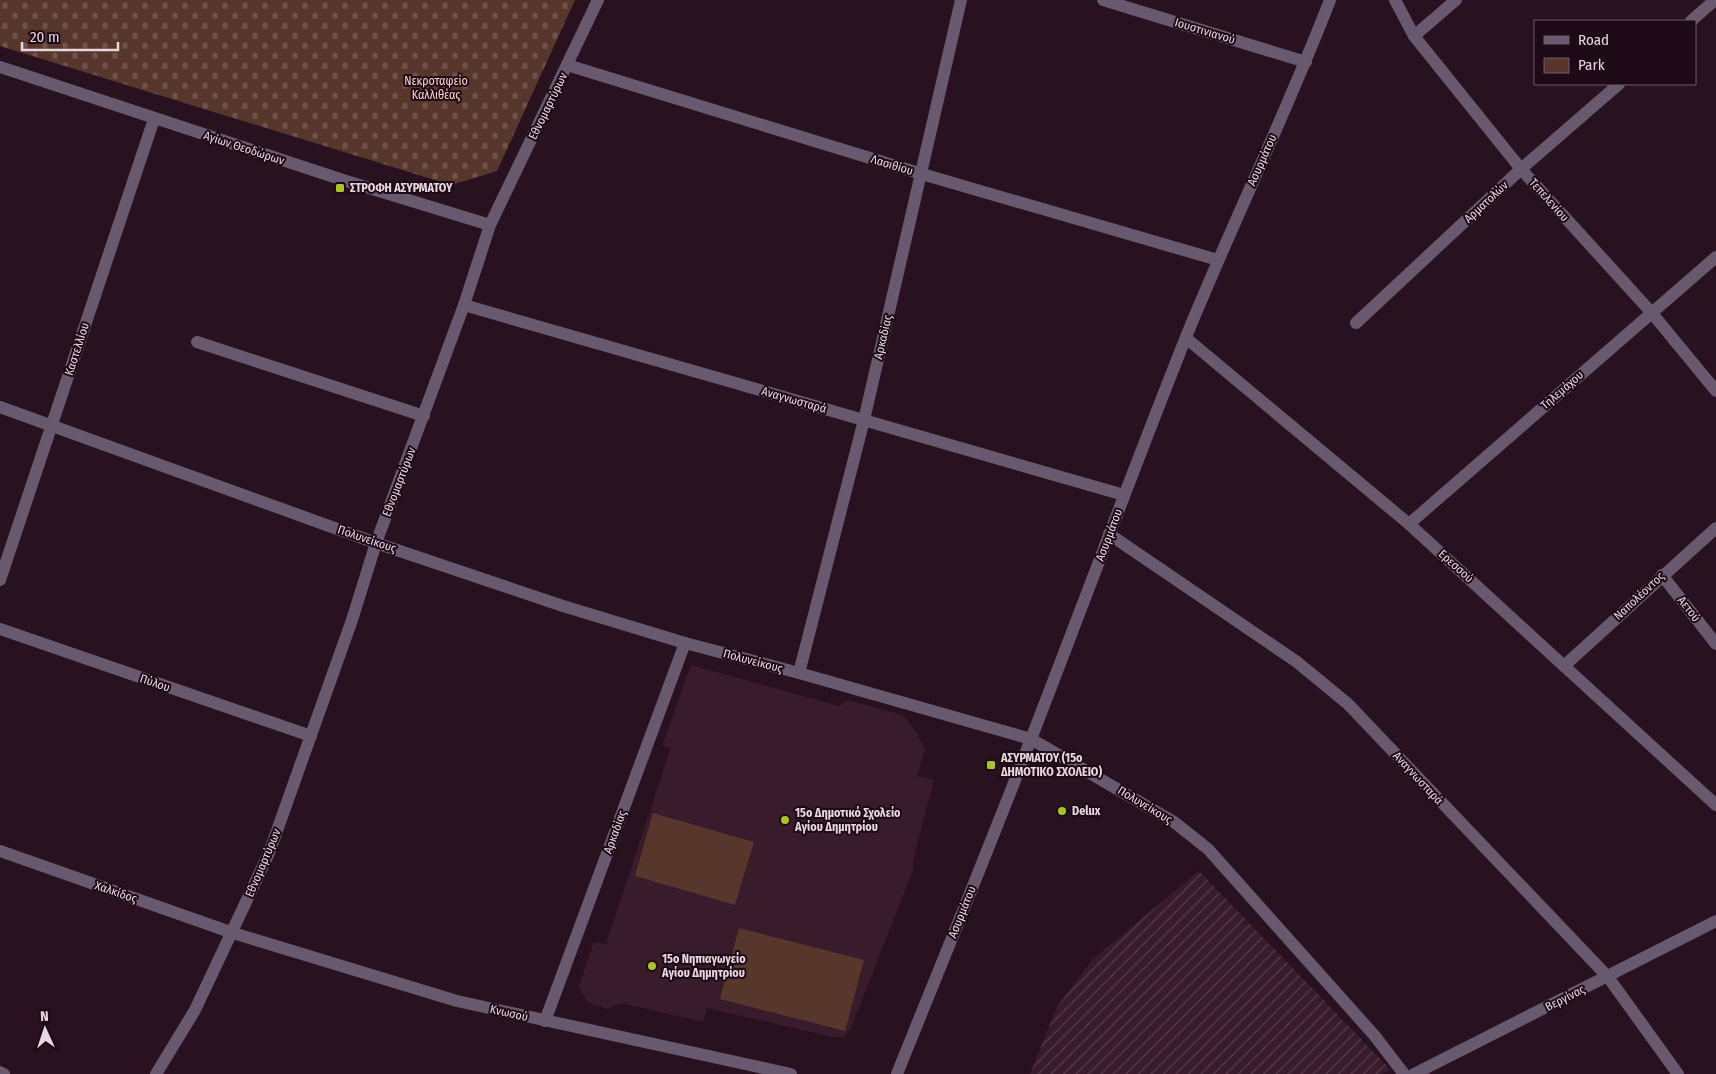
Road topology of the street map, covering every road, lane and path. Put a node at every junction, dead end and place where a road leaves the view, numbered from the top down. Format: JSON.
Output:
{"nodes":[{"id":1,"x":598,"y":0,"type":"edge"},
{"id":2,"x":961,"y":0,"type":"edge"},
{"id":3,"x":1103,"y":0,"type":"edge"},
{"id":4,"x":1330,"y":0,"type":"edge"},
{"id":5,"x":1395,"y":0,"type":"edge"},
{"id":6,"x":1456,"y":0,"type":"edge"},
{"id":7,"x":1715,"y":0,"type":"edge"},
{"id":8,"x":1691,"y":20,"type":"edge"},
{"id":9,"x":1414,"y":36,"type":"junction"},
{"id":10,"x":1306,"y":62,"type":"junction"},
{"id":11,"x":567,"y":65,"type":"junction"},
{"id":12,"x":0,"y":67,"type":"edge"},
{"id":13,"x":1618,"y":85,"type":"edge"},
{"id":14,"x":154,"y":119,"type":"junction"},
{"id":15,"x":1521,"y":169,"type":"junction"},
{"id":16,"x":922,"y":174,"type":"junction"},
{"id":17,"x":490,"y":225,"type":"junction"},
{"id":18,"x":1716,"y":257,"type":"edge"},
{"id":19,"x":1218,"y":260,"type":"junction"},
{"id":20,"x":464,"y":305,"type":"junction"},
{"id":21,"x":1651,"y":312,"type":"junction"},
{"id":22,"x":1356,"y":323,"type":"dead end"},
{"id":23,"x":1186,"y":338,"type":"junction"},
{"id":24,"x":197,"y":342,"type":"dead end"},
{"id":25,"x":1716,"y":391,"type":"edge"},
{"id":26,"x":0,"y":407,"type":"edge"},
{"id":27,"x":424,"y":416,"type":"junction"},
{"id":28,"x":864,"y":420,"type":"junction"},
{"id":29,"x":52,"y":425,"type":"junction"},
{"id":30,"x":1124,"y":495,"type":"junction"},
{"id":31,"x":1409,"y":524,"type":"junction"},
{"id":32,"x":1716,"y":528,"type":"edge"},
{"id":33,"x":1108,"y":534,"type":"junction"},
{"id":34,"x":376,"y":543,"type":"junction"},
{"id":35,"x":1662,"y":575,"type":"junction"},
{"id":36,"x":0,"y":580,"type":"edge"},
{"id":37,"x":0,"y":629,"type":"edge"},
{"id":38,"x":685,"y":643,"type":"junction"},
{"id":39,"x":1716,"y":644,"type":"edge"},
{"id":40,"x":1564,"y":666,"type":"junction"},
{"id":41,"x":799,"y":673,"type":"junction"},
{"id":42,"x":311,"y":736,"type":"junction"},
{"id":43,"x":1031,"y":740,"type":"junction"},
{"id":44,"x":1716,"y":805,"type":"edge"},
{"id":45,"x":0,"y":851,"type":"edge"},
{"id":46,"x":1716,"y":921,"type":"edge"},
{"id":47,"x":233,"y":933,"type":"junction"},
{"id":48,"x":1608,"y":977,"type":"junction"},
{"id":49,"x":545,"y":1021,"type":"junction"},
{"id":50,"x":0,"y":1072,"type":"edge"},
{"id":51,"x":4,"y":1074,"type":"edge"},
{"id":52,"x":156,"y":1074,"type":"edge"},
{"id":53,"x":791,"y":1074,"type":"edge"},
{"id":54,"x":897,"y":1074,"type":"edge"},
{"id":55,"x":1404,"y":1074,"type":"edge"},
{"id":56,"x":1414,"y":1074,"type":"edge"},
{"id":57,"x":1678,"y":1074,"type":"edge"}],
"edges":[{"from":1,"to":11,"type":"street","name":"Εθνομαρτύρων"},
{"from":2,"to":16,"type":"street","name":"Αρκαδίας"},
{"from":3,"to":10,"type":"street","name":"Ιουστινιανού"},
{"from":4,"to":10,"type":"street","name":"Ασυρμάτου"},
{"from":5,"to":9,"type":"street","name":"Τεπελενίου"},
{"from":6,"to":9,"type":"street"},
{"from":7,"to":8,"type":"street"},
{"from":9,"to":15,"type":"street","name":"Τεπελενίου"},
{"from":10,"to":19,"type":"street","name":"Ασυρμάτου"},
{"from":11,"to":16,"type":"street","name":"Λασιθίου"},
{"from":11,"to":17,"type":"street","name":"Εθνομαρτύρων"},
{"from":12,"to":14,"type":"street","name":"Αγίων Θεοδώρων"},
{"from":13,"to":15,"type":"street","name":"Αρματολών"},
{"from":14,"to":17,"type":"street","name":"Αγίων Θεοδώρων"},
{"from":14,"to":29,"type":"street","name":"Καστελλίου"},
{"from":15,"to":21,"type":"street","name":"Τεπελενίου"},
{"from":15,"to":22,"type":"street","name":"Αρματολών"},
{"from":16,"to":19,"type":"street","name":"Λασιθίου"},
{"from":16,"to":28,"type":"street","name":"Αρκαδίας"},
{"from":17,"to":20,"type":"street","name":"Εθνομαρτύρων"},
{"from":18,"to":21,"type":"street","name":"Τηλεμάχου"},
{"from":19,"to":23,"type":"street","name":"Ασυρμάτου"},
{"from":20,"to":27,"type":"street","name":"Εθνομαρτύρων"},
{"from":20,"to":28,"type":"street","name":"Αναγνωσταρά"},
{"from":21,"to":25,"type":"street","name":"Τεπελενίου"},
{"from":21,"to":31,"type":"street","name":"Τηλεμάχου"},
{"from":23,"to":30,"type":"street","name":"Ασυρμάτου"},
{"from":23,"to":31,"type":"street","name":"Ερεσσού"},
{"from":24,"to":27,"type":"street"},
{"from":26,"to":29,"type":"street","name":"Πολυνείκους"},
{"from":27,"to":34,"type":"street","name":"Εθνομαρτύρων"},
{"from":28,"to":30,"type":"street","name":"Αναγνωσταρά"},
{"from":28,"to":41,"type":"street","name":"Αρκαδίας"},
{"from":29,"to":34,"type":"street","name":"Πολυνείκους"},
{"from":29,"to":36,"type":"street","name":"Καστελλίου"},
{"from":30,"to":33,"type":"street","name":"Ασυρμάτου"},
{"from":31,"to":40,"type":"street","name":"Ερεσσού"},
{"from":32,"to":35,"type":"street","name":"Ναπολέοντος"},
{"from":33,"to":43,"type":"street","name":"Ασυρμάτου"},
{"from":33,"to":48,"type":"street","name":"Αναγνωσταρά"},
{"from":34,"to":38,"type":"street","name":"Πολυνείκους"},
{"from":34,"to":42,"type":"street","name":"Εθνομαρτύρων"},
{"from":35,"to":39,"type":"street","name":"Αετού"},
{"from":35,"to":40,"type":"street","name":"Ναπολέοντος"},
{"from":37,"to":42,"type":"street","name":"Πύλου"},
{"from":38,"to":41,"type":"street","name":"Πολυνείκους"},
{"from":38,"to":49,"type":"street","name":"Αρκαδίας"},
{"from":40,"to":44,"type":"street","name":"Ερεσσού"},
{"from":41,"to":43,"type":"street","name":"Πολυνείκους"},
{"from":42,"to":47,"type":"street","name":"Εθνομαρτύρων"},
{"from":43,"to":54,"type":"street","name":"Ασυρμάτου"},
{"from":43,"to":55,"type":"street","name":"Πολυνείκους"},
{"from":45,"to":47,"type":"street","name":"Χαλκίδος"},
{"from":46,"to":48,"type":"street","name":"Βεργίνας"},
{"from":47,"to":49,"type":"street","name":"Κνωσού"},
{"from":47,"to":52,"type":"street","name":"Εθνομαρτύρων"},
{"from":48,"to":56,"type":"street","name":"Βεργίνας"},
{"from":48,"to":57,"type":"street","name":"Αναγνωσταρά"},
{"from":49,"to":53,"type":"street","name":"Κνωσού"},
{"from":50,"to":51,"type":"street"}]}
